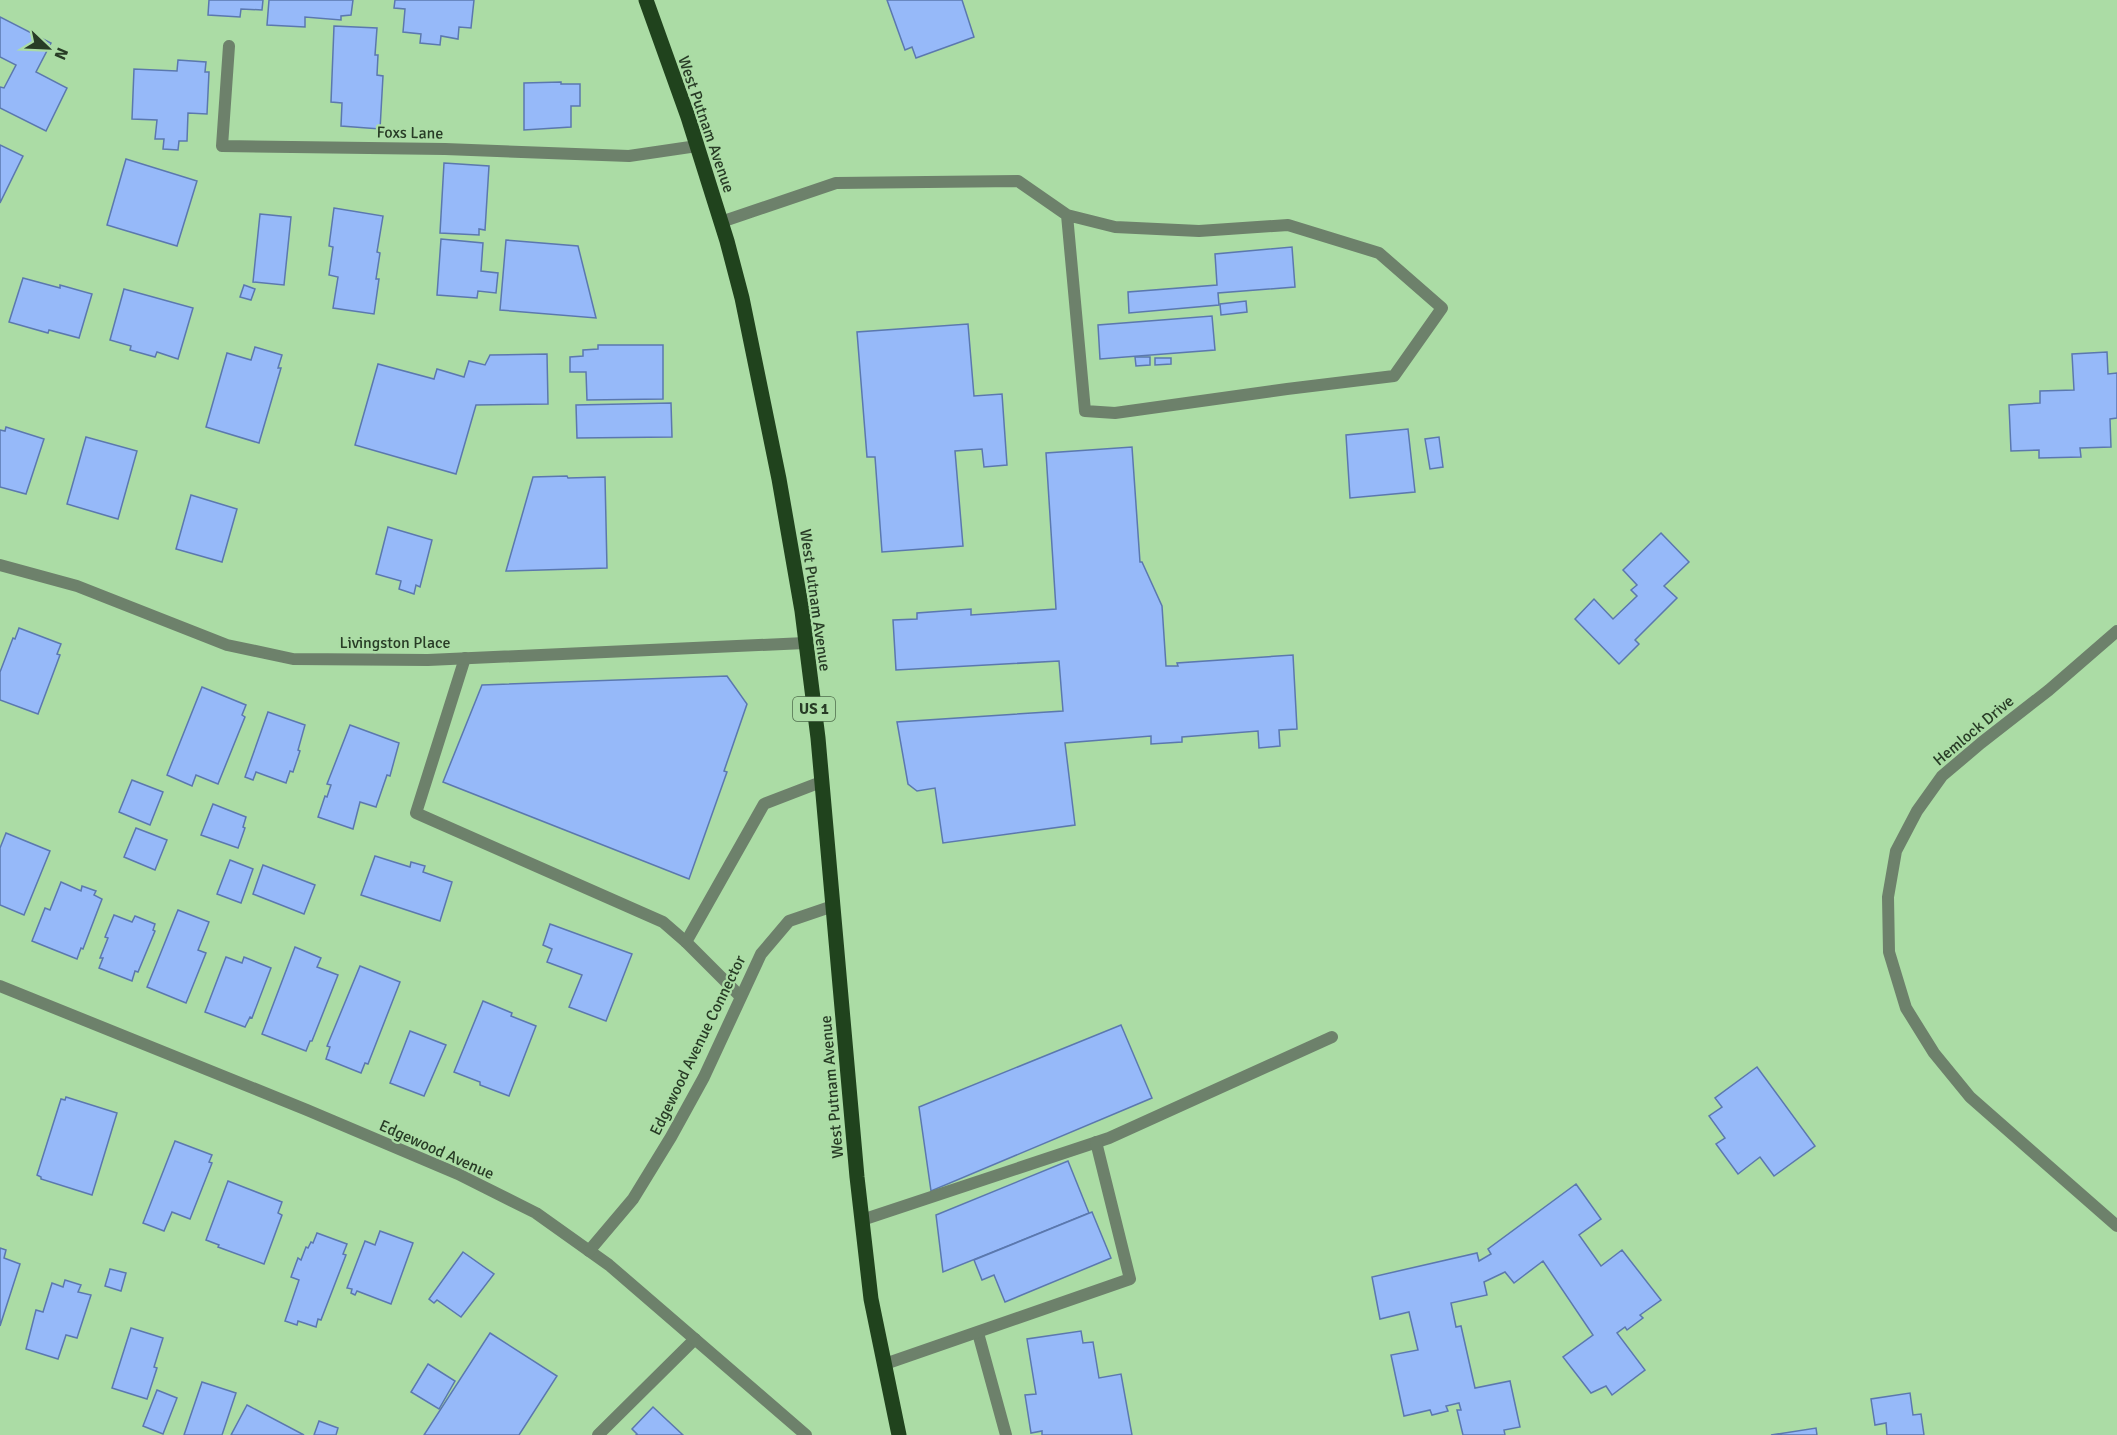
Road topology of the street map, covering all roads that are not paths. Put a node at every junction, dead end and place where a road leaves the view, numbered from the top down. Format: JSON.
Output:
{"nodes":[{"id":1,"x":646,"y":0,"type":"edge"},
{"id":2,"x":229,"y":46,"type":"dead end"},
{"id":3,"x":697,"y":146,"type":"junction"},
{"id":4,"x":1067,"y":215,"type":"junction"},
{"id":5,"x":721,"y":222,"type":"junction"},
{"id":6,"x":0,"y":565,"type":"edge"},
{"id":7,"x":2117,"y":631,"type":"edge"},
{"id":8,"x":805,"y":643,"type":"junction"},
{"id":9,"x":465,"y":658,"type":"junction"},
{"id":10,"x":821,"y":782,"type":"junction"},
{"id":11,"x":833,"y":906,"type":"junction"},
{"id":12,"x":686,"y":942,"type":"junction"},
{"id":13,"x":0,"y":986,"type":"edge"},
{"id":14,"x":740,"y":996,"type":"junction"},
{"id":15,"x":1332,"y":1037,"type":"dead end"},
{"id":16,"x":1096,"y":1142,"type":"junction"},
{"id":17,"x":862,"y":1220,"type":"junction"},
{"id":18,"x":2117,"y":1226,"type":"edge"},
{"id":19,"x":589,"y":1251,"type":"junction"},
{"id":20,"x":978,"y":1333,"type":"junction"},
{"id":21,"x":695,"y":1339,"type":"junction"},
{"id":22,"x":885,"y":1364,"type":"junction"},
{"id":23,"x":598,"y":1435,"type":"edge"},
{"id":24,"x":806,"y":1435,"type":"edge"},
{"id":25,"x":899,"y":1435,"type":"edge"},
{"id":26,"x":1006,"y":1435,"type":"edge"}],
"edges":[{"from":1,"to":3,"type":"main road","name":"West Putnam Avenue","number":"US 1"},
{"from":2,"to":3,"type":"street","name":"Foxs Lane"},
{"from":3,"to":5,"type":"main road","name":"West Putnam Avenue","number":"US 1"},
{"from":4,"to":4,"type":"street"},
{"from":4,"to":5,"type":"street"},
{"from":5,"to":8,"type":"main road","name":"West Putnam Avenue","number":"US 1"},
{"from":6,"to":9,"type":"street","name":"Livingston Place"},
{"from":7,"to":18,"type":"street","name":"Hemlock Drive"},
{"from":8,"to":9,"type":"street","name":"Livingston Place"},
{"from":8,"to":10,"type":"main road","name":"West Putnam Avenue","number":"US 1"},
{"from":9,"to":12,"type":"street"},
{"from":10,"to":11,"type":"main road","name":"West Putnam Avenue","number":"US 1"},
{"from":10,"to":12,"type":"street"},
{"from":11,"to":14,"type":"street","name":"Edgewood Avenue Connector"},
{"from":11,"to":17,"type":"main road","name":"West Putnam Avenue","number":"US 1"},
{"from":12,"to":14,"type":"street"},
{"from":13,"to":19,"type":"street","name":"Edgewood Avenue"},
{"from":14,"to":19,"type":"street","name":"Edgewood Avenue Connector"},
{"from":15,"to":16,"type":"street"},
{"from":16,"to":17,"type":"street"},
{"from":16,"to":20,"type":"street"},
{"from":17,"to":22,"type":"main road","name":"West Putnam Avenue","number":"US 1"},
{"from":19,"to":21,"type":"street","name":"Edgewood Avenue"},
{"from":20,"to":22,"type":"street"},
{"from":20,"to":26,"type":"street"},
{"from":21,"to":23,"type":"street"},
{"from":21,"to":24,"type":"street","name":"Edgewood Avenue"},
{"from":22,"to":25,"type":"main road","name":"West Putnam Avenue","number":"US 1"}]}
